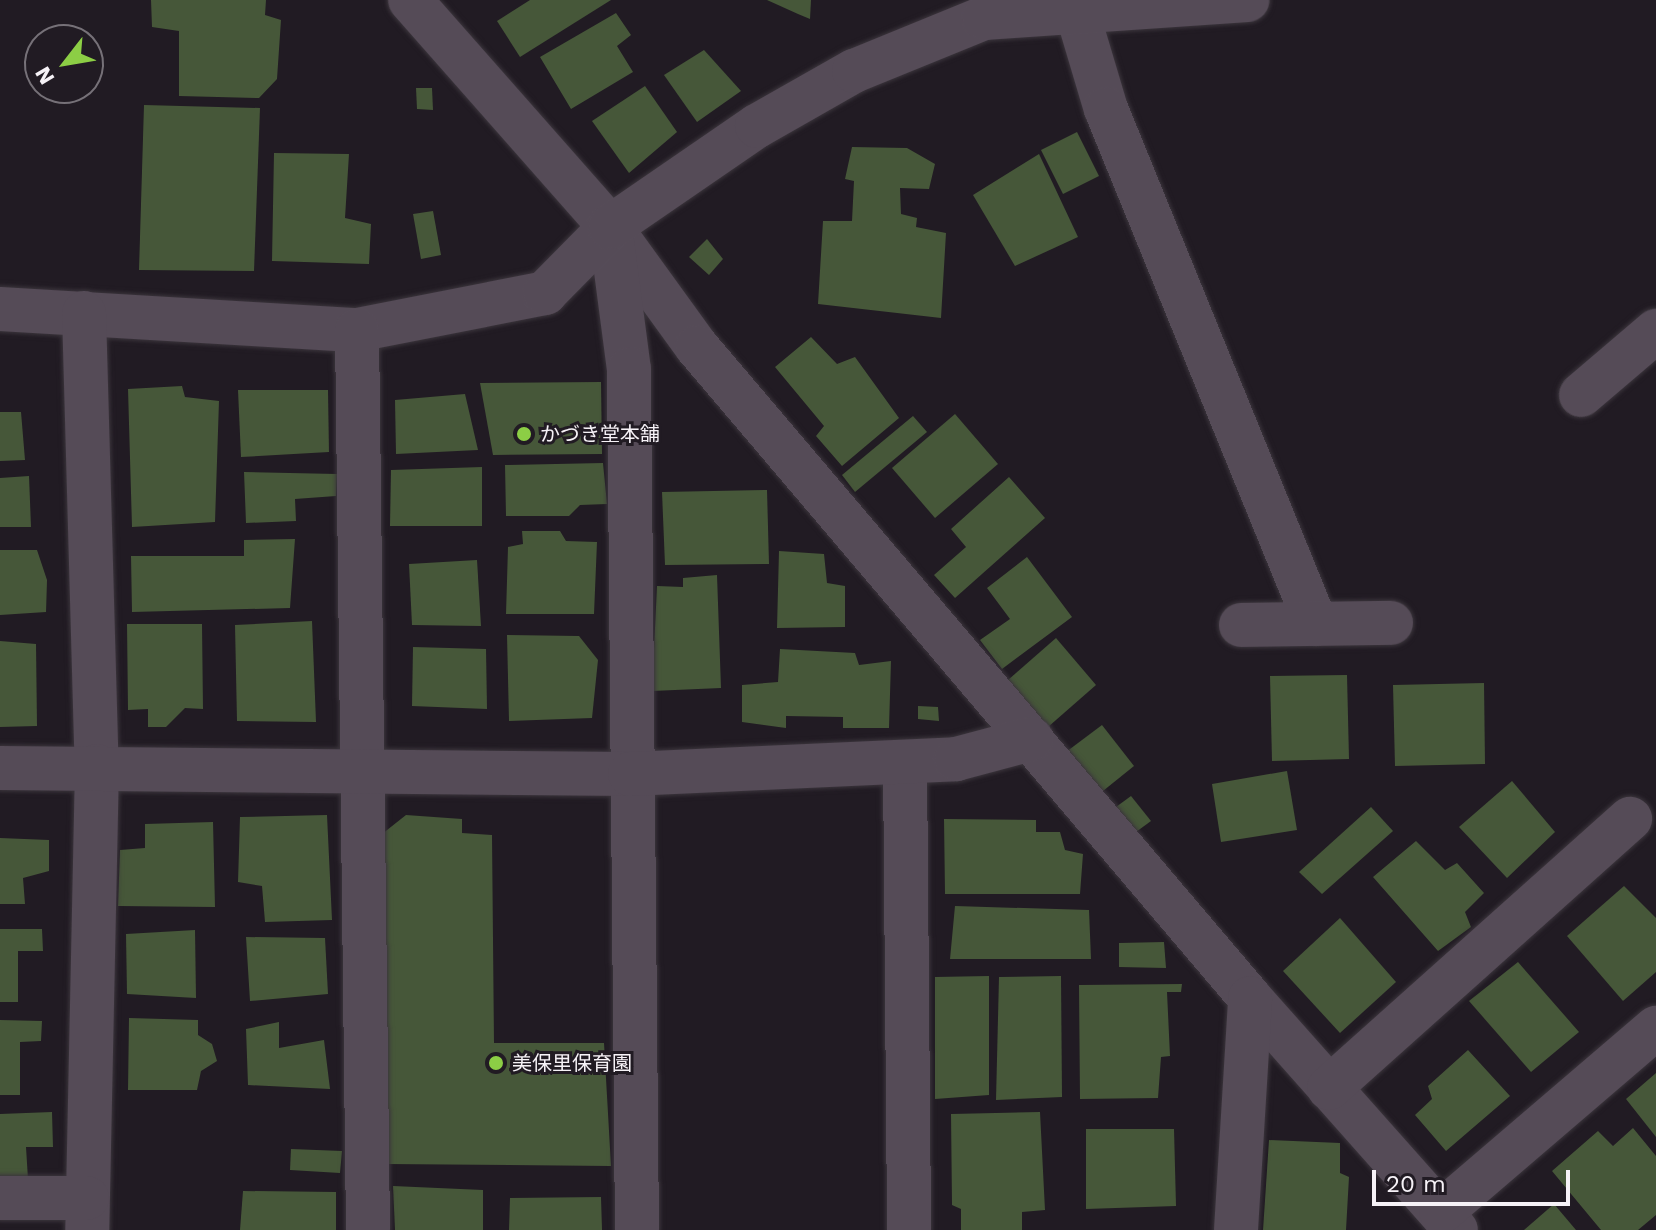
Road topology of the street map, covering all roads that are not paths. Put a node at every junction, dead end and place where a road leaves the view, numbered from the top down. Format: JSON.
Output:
{"nodes":[{"id":1,"x":410,"y":0,"type":"edge"},
{"id":2,"x":1247,"y":0,"type":"edge"},
{"id":3,"x":1077,"y":12,"type":"junction"},
{"id":4,"x":610,"y":227,"type":"junction"},
{"id":5,"x":0,"y":309,"type":"edge"},
{"id":6,"x":84,"y":313,"type":"junction"},
{"id":7,"x":357,"y":330,"type":"junction"},
{"id":8,"x":1656,"y":331,"type":"edge"},
{"id":9,"x":1581,"y":395,"type":"dead end"},
{"id":10,"x":1391,"y":623,"type":"dead end"},
{"id":11,"x":1316,"y":624,"type":"junction"},
{"id":12,"x":1241,"y":625,"type":"dead end"},
{"id":13,"x":1031,"y":739,"type":"junction"},
{"id":14,"x":905,"y":762,"type":"junction"},
{"id":15,"x":97,"y":766,"type":"junction"},
{"id":16,"x":0,"y":768,"type":"edge"},
{"id":17,"x":364,"y":771,"type":"junction"},
{"id":18,"x":630,"y":774,"type":"junction"},
{"id":19,"x":1630,"y":819,"type":"dead end"},
{"id":20,"x":1250,"y":998,"type":"junction"},
{"id":21,"x":1656,"y":1028,"type":"edge"},
{"id":22,"x":1329,"y":1088,"type":"junction"},
{"id":23,"x":0,"y":1198,"type":"edge"},
{"id":24,"x":87,"y":1214,"type":"edge"},
{"id":25,"x":1448,"y":1221,"type":"edge"},
{"id":26,"x":368,"y":1230,"type":"edge"},
{"id":27,"x":637,"y":1230,"type":"edge"},
{"id":28,"x":909,"y":1230,"type":"edge"},
{"id":29,"x":1236,"y":1230,"type":"edge"}],
"edges":[{"from":1,"to":4,"type":"street"},
{"from":2,"to":3,"type":"street"},
{"from":3,"to":4,"type":"street"},
{"from":3,"to":11,"type":"street"},
{"from":4,"to":7,"type":"street"},
{"from":4,"to":13,"type":"street"},
{"from":4,"to":18,"type":"street"},
{"from":5,"to":6,"type":"street"},
{"from":6,"to":7,"type":"street"},
{"from":6,"to":15,"type":"street"},
{"from":7,"to":17,"type":"street"},
{"from":8,"to":9,"type":"street"},
{"from":10,"to":11,"type":"street"},
{"from":11,"to":12,"type":"street"},
{"from":13,"to":14,"type":"street"},
{"from":13,"to":20,"type":"street"},
{"from":14,"to":18,"type":"street"},
{"from":14,"to":28,"type":"street"},
{"from":15,"to":16,"type":"street"},
{"from":15,"to":17,"type":"street"},
{"from":15,"to":24,"type":"street"},
{"from":17,"to":18,"type":"street"},
{"from":17,"to":26,"type":"street"},
{"from":18,"to":27,"type":"street"},
{"from":19,"to":22,"type":"street"},
{"from":20,"to":22,"type":"street"},
{"from":20,"to":29,"type":"street"},
{"from":21,"to":25,"type":"street"},
{"from":22,"to":25,"type":"street"},
{"from":23,"to":24,"type":"street"}]}
